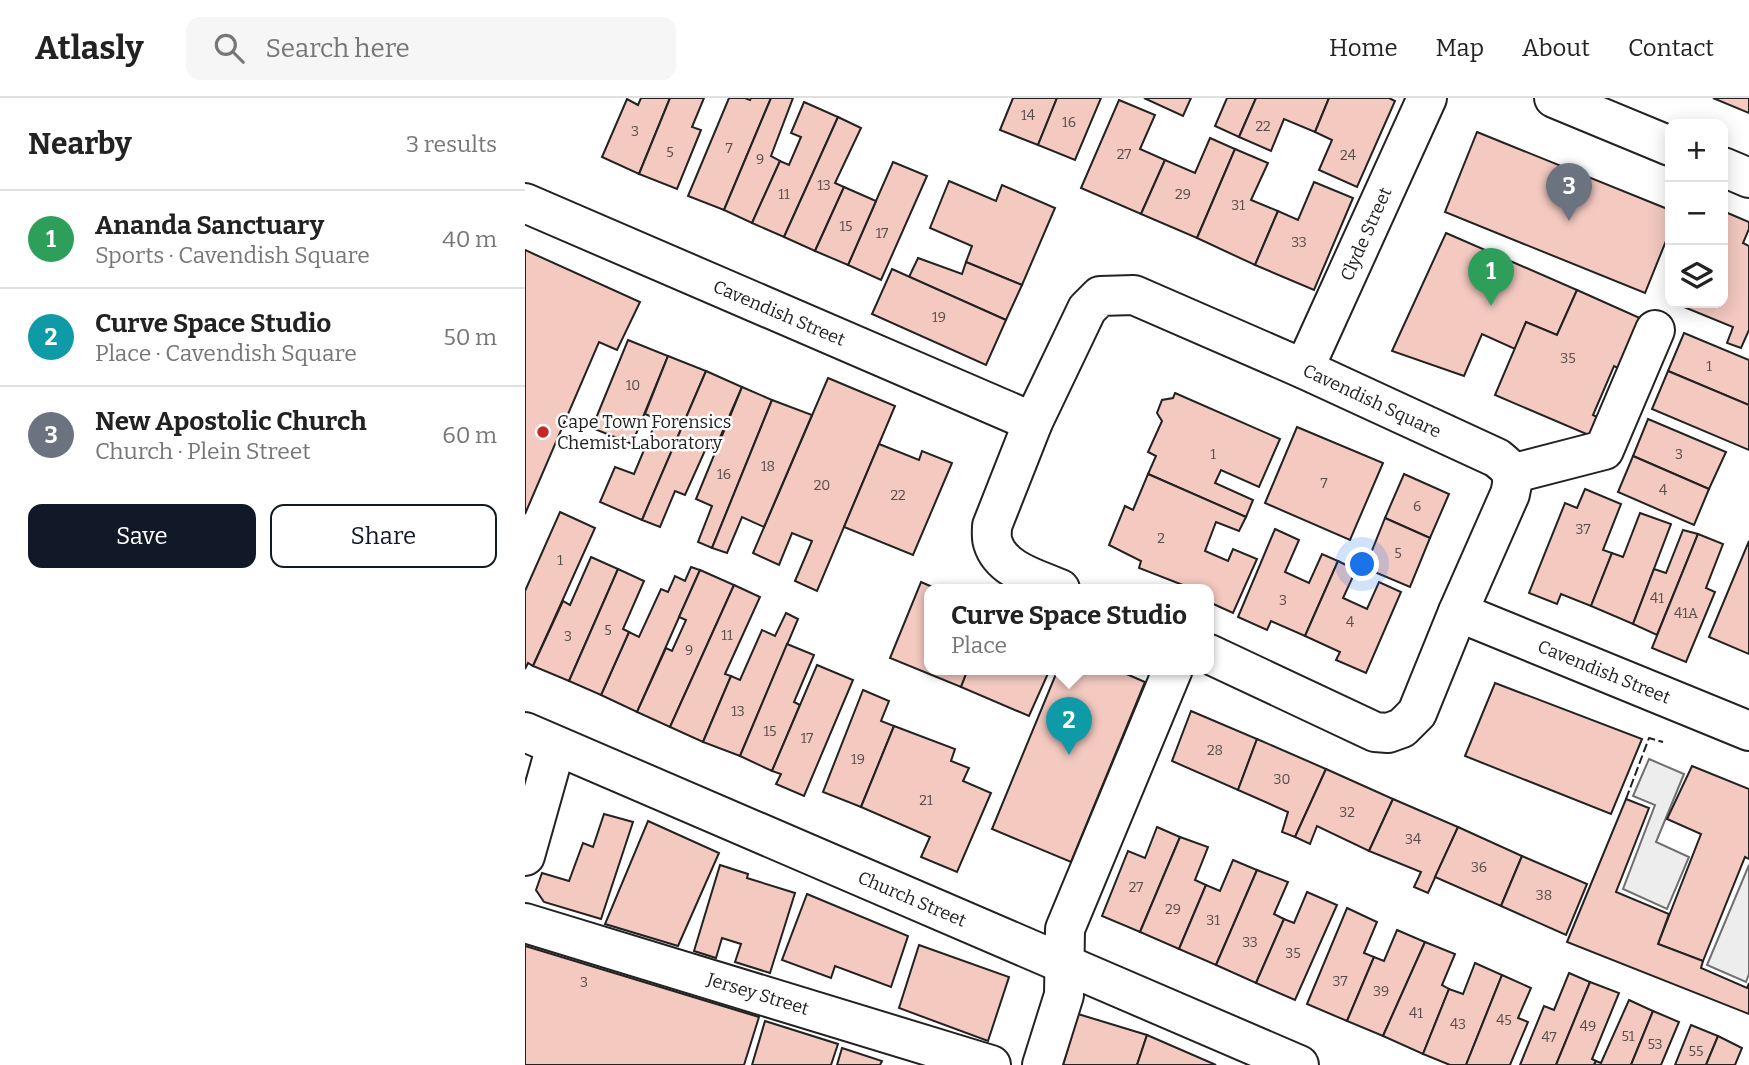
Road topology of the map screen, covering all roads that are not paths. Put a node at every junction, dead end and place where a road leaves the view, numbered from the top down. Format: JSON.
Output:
{"nodes":[{"id":1,"x":1427,"y":98,"type":"edge"},
{"id":2,"x":1554,"y":98,"type":"edge"},
{"id":3,"x":1665,"y":144,"type":"edge"},
{"id":4,"x":1728,"y":169,"type":"edge"},
{"id":5,"x":1749,"y":178,"type":"edge"},
{"id":6,"x":525,"y":203,"type":"edge"},
{"id":7,"x":1654,"y":330,"type":"dead end"},
{"id":8,"x":1304,"y":369,"type":"junction"},
{"id":9,"x":1033,"y":422,"type":"junction"},
{"id":10,"x":1511,"y":474,"type":"junction"},
{"id":11,"x":1048,"y":584,"type":"edge"},
{"id":12,"x":1458,"y":612,"type":"junction"},
{"id":13,"x":1214,"y":656,"type":"edge"},
{"id":14,"x":1171,"y":675,"type":"edge"},
{"id":15,"x":1749,"y":731,"type":"edge"},
{"id":16,"x":541,"y":739,"type":"edge"},
{"id":17,"x":525,"y":856,"type":"edge"},
{"id":18,"x":525,"y":923,"type":"edge"},
{"id":19,"x":1064,"y":964,"type":"junction"},
{"id":20,"x":991,"y":1065,"type":"edge"},
{"id":21,"x":1042,"y":1065,"type":"edge"},
{"id":22,"x":1299,"y":1065,"type":"edge"}],
"edges":[{"from":1,"to":8,"type":"street","name":"Clyde Street"},
{"from":2,"to":3,"type":"street"},
{"from":4,"to":5,"type":"street"},
{"from":6,"to":9,"type":"street","name":"Cavendish Street"},
{"from":7,"to":10,"type":"street"},
{"from":8,"to":9,"type":"street","name":"Cavendish Square"},
{"from":8,"to":10,"type":"street","name":"Cavendish Square"},
{"from":9,"to":11,"type":"street","name":"Cavendish Square"},
{"from":10,"to":12,"type":"street"},
{"from":12,"to":13,"type":"street"},
{"from":12,"to":15,"type":"street","name":"Cavendish Street"},
{"from":14,"to":19,"type":"street"},
{"from":16,"to":17,"type":"street"},
{"from":16,"to":19,"type":"street","name":"Church Street"},
{"from":18,"to":20,"type":"street","name":"Jersey Street"},
{"from":19,"to":21,"type":"street"},
{"from":19,"to":22,"type":"street","name":"Church Street"}]}
